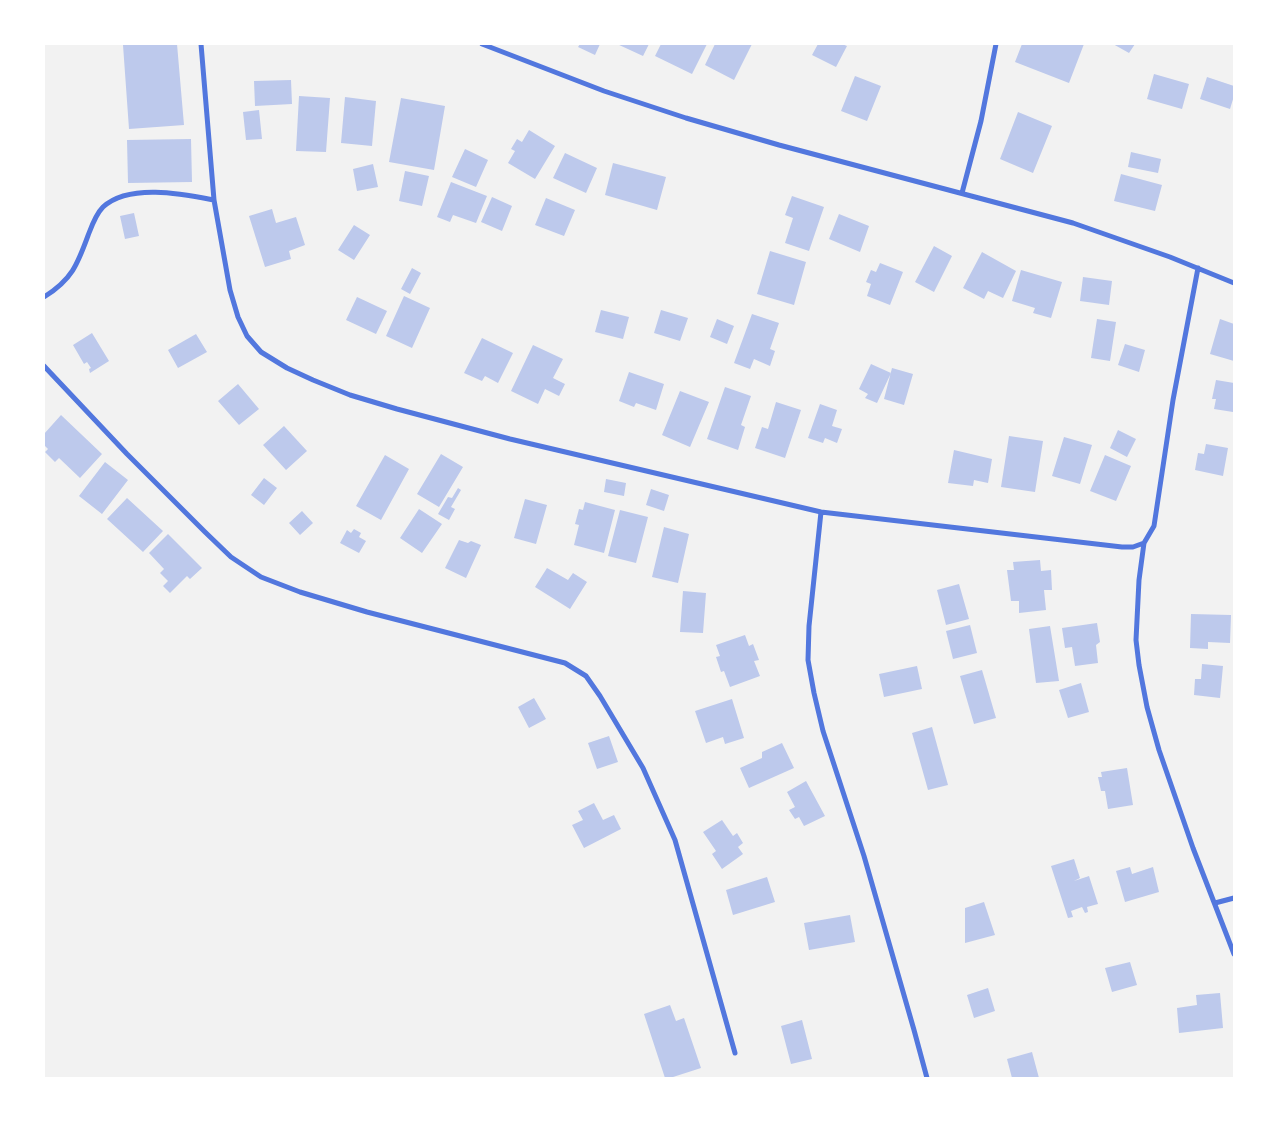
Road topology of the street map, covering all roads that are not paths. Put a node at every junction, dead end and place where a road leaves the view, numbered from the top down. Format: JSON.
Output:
{"nodes":[{"id":1,"x":200,"y":44,"type":"edge"},
{"id":2,"x":482,"y":44,"type":"edge"},
{"id":3,"x":996,"y":44,"type":"edge"},
{"id":4,"x":962,"y":193,"type":"junction"},
{"id":5,"x":214,"y":200,"type":"junction"},
{"id":6,"x":1198,"y":268,"type":"junction"},
{"id":7,"x":1234,"y":283,"type":"edge"},
{"id":8,"x":44,"y":296,"type":"edge"},
{"id":9,"x":44,"y":366,"type":"edge"},
{"id":10,"x":821,"y":512,"type":"junction"},
{"id":11,"x":1144,"y":543,"type":"junction"},
{"id":12,"x":1234,"y":898,"type":"edge"},
{"id":13,"x":1215,"y":903,"type":"junction"},
{"id":14,"x":1234,"y":954,"type":"edge"},
{"id":15,"x":735,"y":1053,"type":"dead end"},
{"id":16,"x":927,"y":1078,"type":"edge"}],
"edges":[{"from":1,"to":5,"type":"street"},
{"from":2,"to":4,"type":"street"},
{"from":3,"to":4,"type":"street"},
{"from":4,"to":6,"type":"street"},
{"from":5,"to":8,"type":"street"},
{"from":5,"to":10,"type":"street"},
{"from":6,"to":7,"type":"street"},
{"from":6,"to":11,"type":"street"},
{"from":9,"to":15,"type":"street"},
{"from":10,"to":11,"type":"street"},
{"from":10,"to":16,"type":"street"},
{"from":11,"to":13,"type":"street"},
{"from":12,"to":13,"type":"street"},
{"from":13,"to":14,"type":"street"}]}
